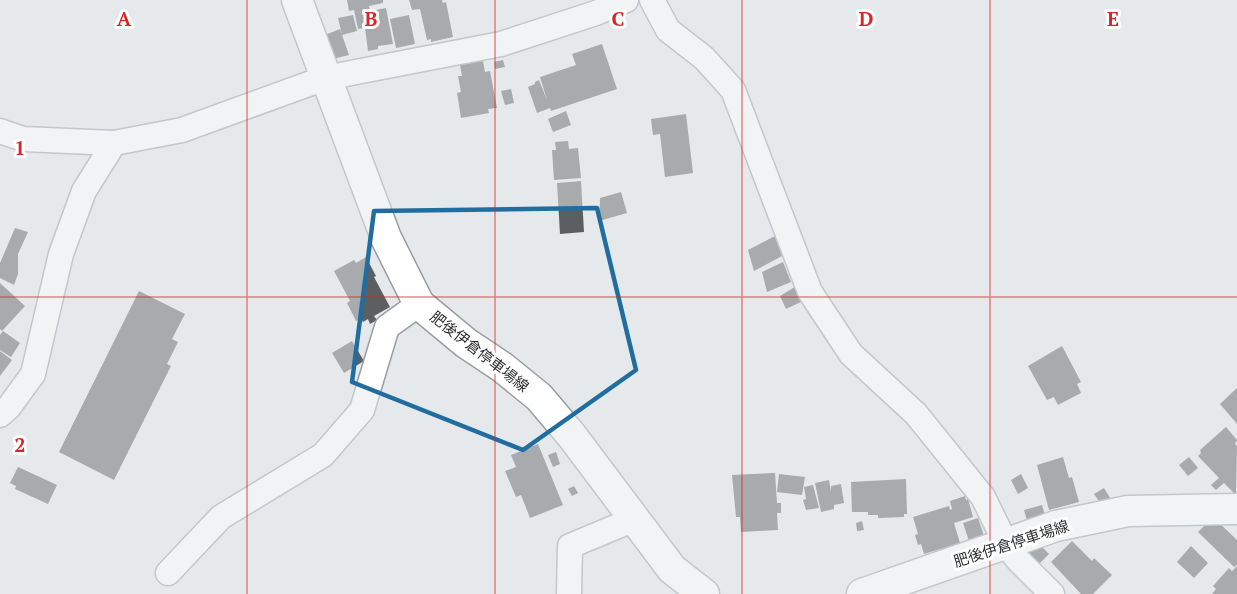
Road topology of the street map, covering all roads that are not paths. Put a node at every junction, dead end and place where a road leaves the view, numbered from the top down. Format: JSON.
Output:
{"nodes":[{"id":1,"x":297,"y":0,"type":"edge"},
{"id":2,"x":626,"y":0,"type":"edge"},
{"id":3,"x":652,"y":0,"type":"edge"},
{"id":4,"x":595,"y":6,"type":"edge"},
{"id":5,"x":325,"y":78,"type":"junction"},
{"id":6,"x":0,"y":130,"type":"edge"},
{"id":7,"x":114,"y":143,"type":"junction"},
{"id":8,"x":419,"y":304,"type":"junction"},
{"id":9,"x":0,"y":415,"type":"edge"},
{"id":10,"x":1237,"y":509,"type":"edge"},
{"id":11,"x":635,"y":519,"type":"junction"},
{"id":12,"x":1006,"y":544,"type":"junction"},
{"id":13,"x":168,"y":573,"type":"dead end"},
{"id":14,"x":569,"y":594,"type":"edge"},
{"id":15,"x":704,"y":594,"type":"edge"},
{"id":16,"x":862,"y":594,"type":"edge"},
{"id":17,"x":1052,"y":594,"type":"edge"}],
"edges":[{"from":1,"to":5,"type":"main road","name":"肥後伊倉停車場線"},
{"from":2,"to":4,"type":"street"},
{"from":3,"to":12,"type":"street"},
{"from":4,"to":5,"type":"street"},
{"from":5,"to":7,"type":"street"},
{"from":5,"to":8,"type":"main road","name":"肥後伊倉停車場線"},
{"from":6,"to":7,"type":"street"},
{"from":7,"to":9,"type":"street"},
{"from":8,"to":11,"type":"main road","name":"肥後伊倉停車場線"},
{"from":8,"to":13,"type":"street"},
{"from":10,"to":12,"type":"main road","name":"肥後伊倉停車場線"},
{"from":11,"to":14,"type":"street"},
{"from":11,"to":15,"type":"main road","name":"肥後伊倉停車場線"},
{"from":12,"to":16,"type":"main road","name":"肥後伊倉停車場線"},
{"from":12,"to":17,"type":"street"}]}
